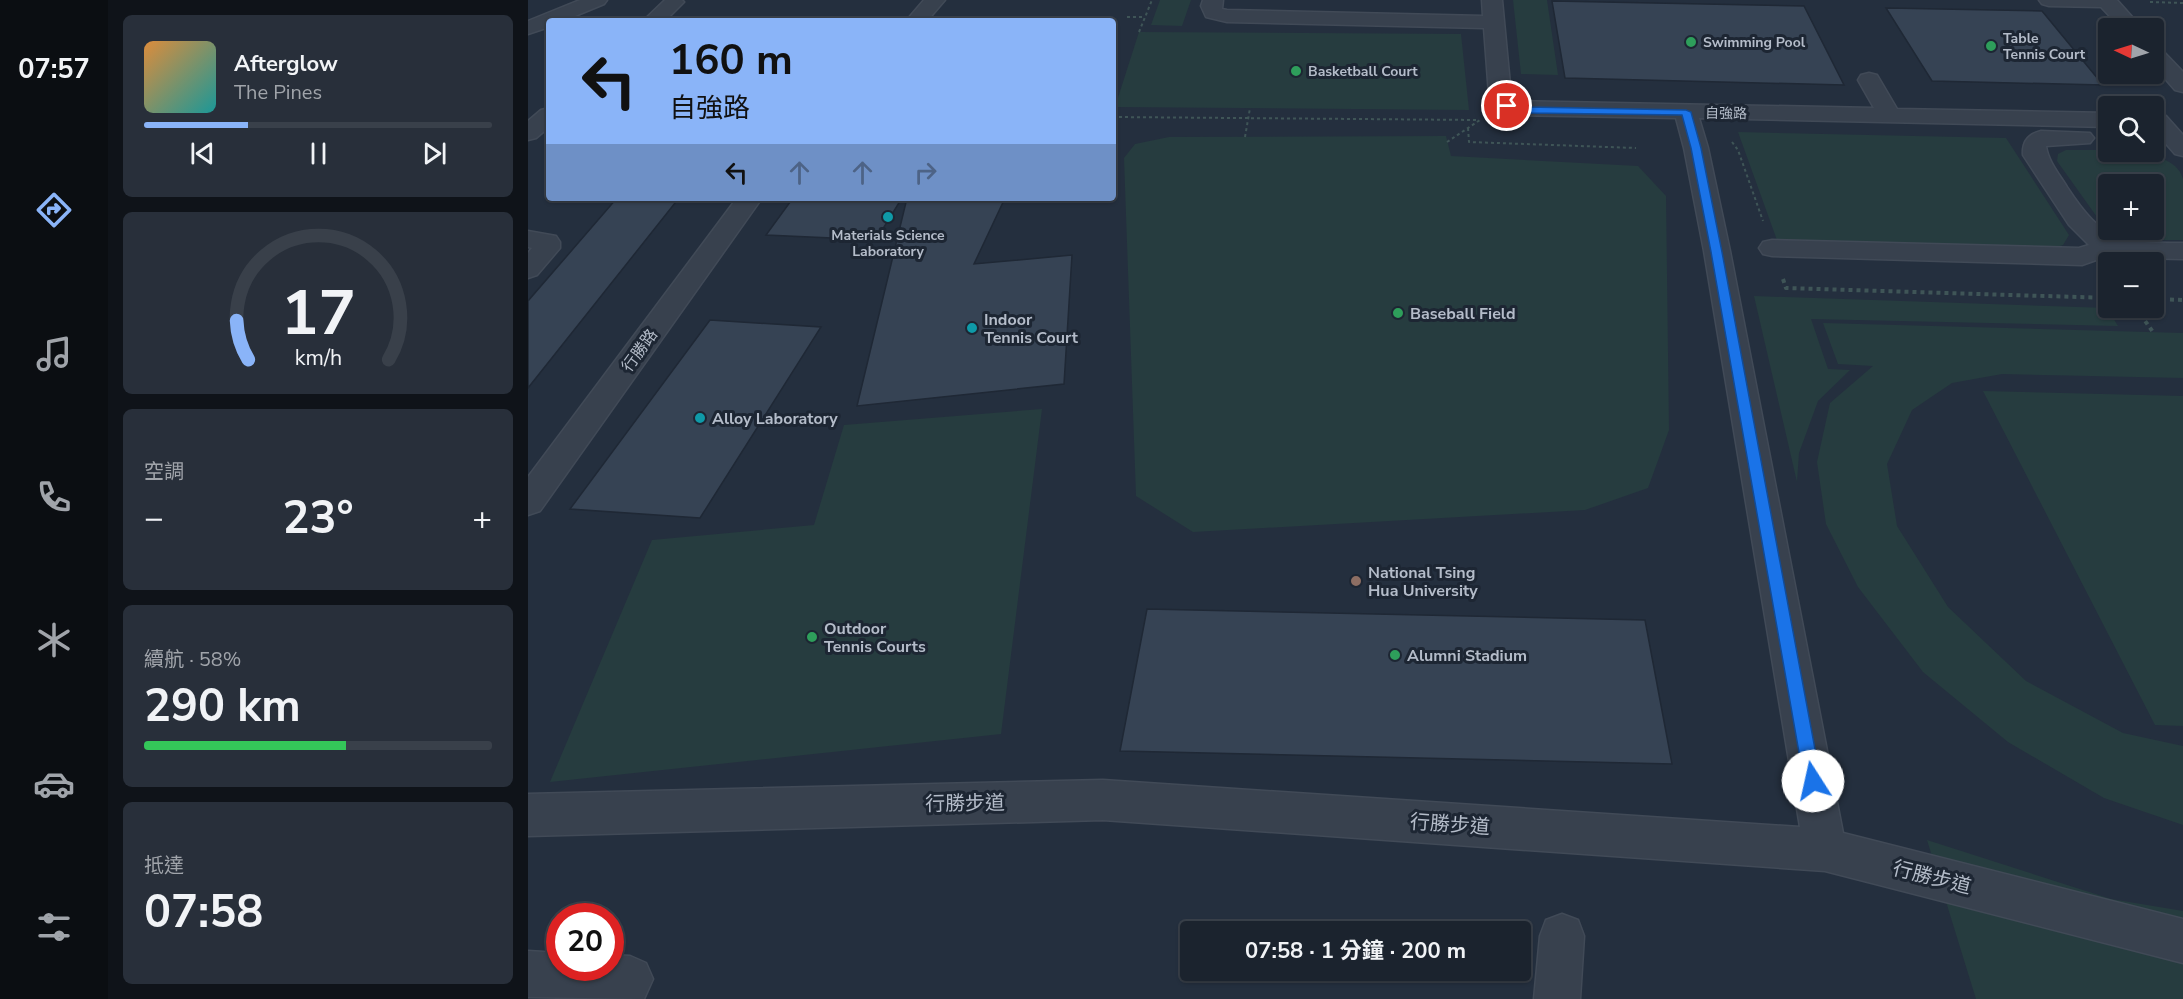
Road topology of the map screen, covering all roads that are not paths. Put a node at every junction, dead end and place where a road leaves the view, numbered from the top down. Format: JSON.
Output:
{"nodes":[{"id":1,"x":597,"y":0,"type":"edge"},
{"id":2,"x":935,"y":0,"type":"edge"},
{"id":3,"x":1213,"y":0,"type":"edge"},
{"id":4,"x":1492,"y":0,"type":"edge"},
{"id":5,"x":2049,"y":0,"type":"edge"},
{"id":6,"x":2107,"y":1,"type":"edge"},
{"id":7,"x":674,"y":2,"type":"dead end"},
{"id":8,"x":553,"y":18,"type":"edge"},
{"id":9,"x":656,"y":18,"type":"edge"},
{"id":10,"x":919,"y":18,"type":"edge"},
{"id":11,"x":2123,"y":18,"type":"edge"},
{"id":12,"x":546,"y":21,"type":"edge"},
{"id":13,"x":1493,"y":22,"type":"junction"},
{"id":14,"x":528,"y":28,"type":"edge"},
{"id":15,"x":2164,"y":64,"type":"edge"},
{"id":16,"x":1869,"y":80,"type":"dead end"},
{"id":17,"x":2183,"y":86,"type":"edge"},
{"id":18,"x":1686,"y":112,"type":"junction"},
{"id":19,"x":1889,"y":115,"type":"junction"},
{"id":20,"x":2002,"y":117,"type":"junction"},
{"id":21,"x":546,"y":118,"type":"edge"},
{"id":22,"x":2098,"y":120,"type":"edge"},
{"id":23,"x":2183,"y":121,"type":"edge"},
{"id":24,"x":2164,"y":126,"type":"edge"},
{"id":25,"x":528,"y":134,"type":"edge"},
{"id":26,"x":2164,"y":137,"type":"edge"},
{"id":27,"x":2041,"y":138,"type":"junction"},
{"id":28,"x":2098,"y":139,"type":"edge"},
{"id":29,"x":528,"y":141,"type":"edge"},
{"id":30,"x":546,"y":142,"type":"edge"},
{"id":31,"x":2183,"y":151,"type":"edge"},
{"id":32,"x":748,"y":201,"type":"edge"},
{"id":33,"x":528,"y":239,"type":"edge"},
{"id":34,"x":2112,"y":245,"type":"junction"},
{"id":35,"x":1772,"y":248,"type":"road end"},
{"id":36,"x":2183,"y":251,"type":"edge"},
{"id":37,"x":528,"y":269,"type":"edge"},
{"id":38,"x":528,"y":502,"type":"edge"},
{"id":39,"x":528,"y":815,"type":"edge"},
{"id":40,"x":1825,"y":850,"type":"junction"},
{"id":41,"x":1562,"y":936,"type":"dead end"},
{"id":42,"x":2183,"y":941,"type":"edge"},
{"id":43,"x":528,"y":974,"type":"edge"},
{"id":44,"x":620,"y":999,"type":"edge"},
{"id":45,"x":1557,"y":999,"type":"edge"}],
"edges":[{"from":1,"to":8,"type":"lane"},
{"from":2,"to":10,"type":"lane"},
{"from":3,"to":13,"type":"lane"},
{"from":4,"to":13,"type":"lane"},
{"from":5,"to":6,"type":"lane"},
{"from":6,"to":11,"type":"lane"},
{"from":7,"to":9,"type":"lane"},
{"from":12,"to":14,"type":"lane"},
{"from":13,"to":18,"type":"lane","name":"自強路"},
{"from":15,"to":17,"type":"lane"},
{"from":16,"to":19,"type":"lane"},
{"from":18,"to":19,"type":"lane","name":"自強路"},
{"from":18,"to":40,"type":"lane"},
{"from":19,"to":20,"type":"lane","name":"自強路"},
{"from":20,"to":22,"type":"lane","name":"自強路"},
{"from":20,"to":27,"type":"lane"},
{"from":21,"to":25,"type":"lane"},
{"from":23,"to":24,"type":"lane"},
{"from":26,"to":31,"type":"lane"},
{"from":27,"to":28,"type":"lane"},
{"from":27,"to":34,"type":"lane"},
{"from":29,"to":30,"type":"lane"},
{"from":32,"to":38,"type":"lane","name":"行勝路"},
{"from":33,"to":37,"type":"lane"},
{"from":34,"to":35,"type":"lane"},
{"from":34,"to":36,"type":"lane"},
{"from":39,"to":40,"type":"lane","name":"行勝步道"},
{"from":40,"to":42,"type":"lane","name":"行勝步道"},
{"from":41,"to":45,"type":"lane"},
{"from":43,"to":44,"type":"lane"}]}
